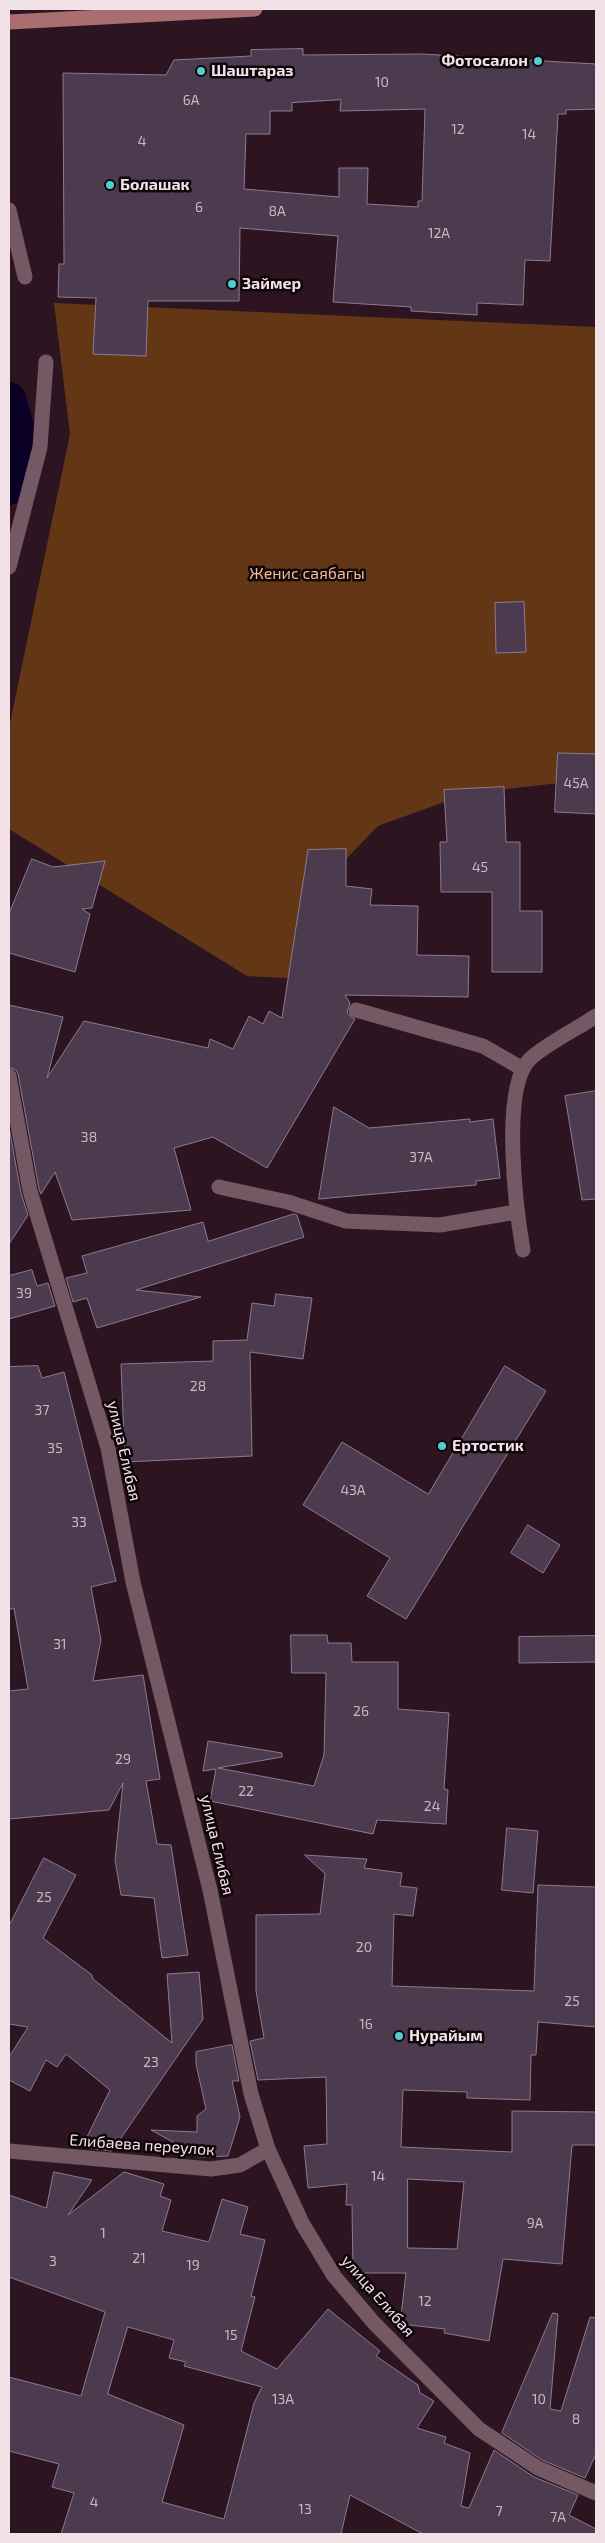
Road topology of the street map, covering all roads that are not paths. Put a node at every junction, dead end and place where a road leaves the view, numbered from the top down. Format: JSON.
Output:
{"nodes":[{"id":1,"x":255,"y":9,"type":"edge"},
{"id":2,"x":9,"y":22,"type":"edge"},
{"id":3,"x":9,"y":210,"type":"edge"},
{"id":4,"x":25,"y":277,"type":"dead end"},
{"id":5,"x":46,"y":362,"type":"dead end"},
{"id":6,"x":9,"y":567,"type":"edge"},
{"id":7,"x":356,"y":1010,"type":"dead end"},
{"id":8,"x":596,"y":1016,"type":"edge"},
{"id":9,"x":523,"y":1069,"type":"junction"},
{"id":10,"x":9,"y":1076,"type":"edge"},
{"id":11,"x":219,"y":1187,"type":"dead end"},
{"id":12,"x":516,"y":1212,"type":"junction"},
{"id":13,"x":523,"y":1250,"type":"dead end"},
{"id":14,"x":268,"y":2149,"type":"junction"},
{"id":15,"x":9,"y":2152,"type":"edge"},
{"id":16,"x":596,"y":2493,"type":"edge"}],
"edges":[{"from":1,"to":2,"type":"main road"},
{"from":3,"to":4,"type":"street"},
{"from":5,"to":6,"type":"street"},
{"from":7,"to":9,"type":"street"},
{"from":8,"to":9,"type":"street"},
{"from":9,"to":12,"type":"street"},
{"from":10,"to":14,"type":"street","name":"улица Елибая"},
{"from":11,"to":12,"type":"street"},
{"from":12,"to":13,"type":"street"},
{"from":14,"to":15,"type":"street","name":"Елибаева переулок"},
{"from":14,"to":16,"type":"street","name":"улица Елибая"}]}
